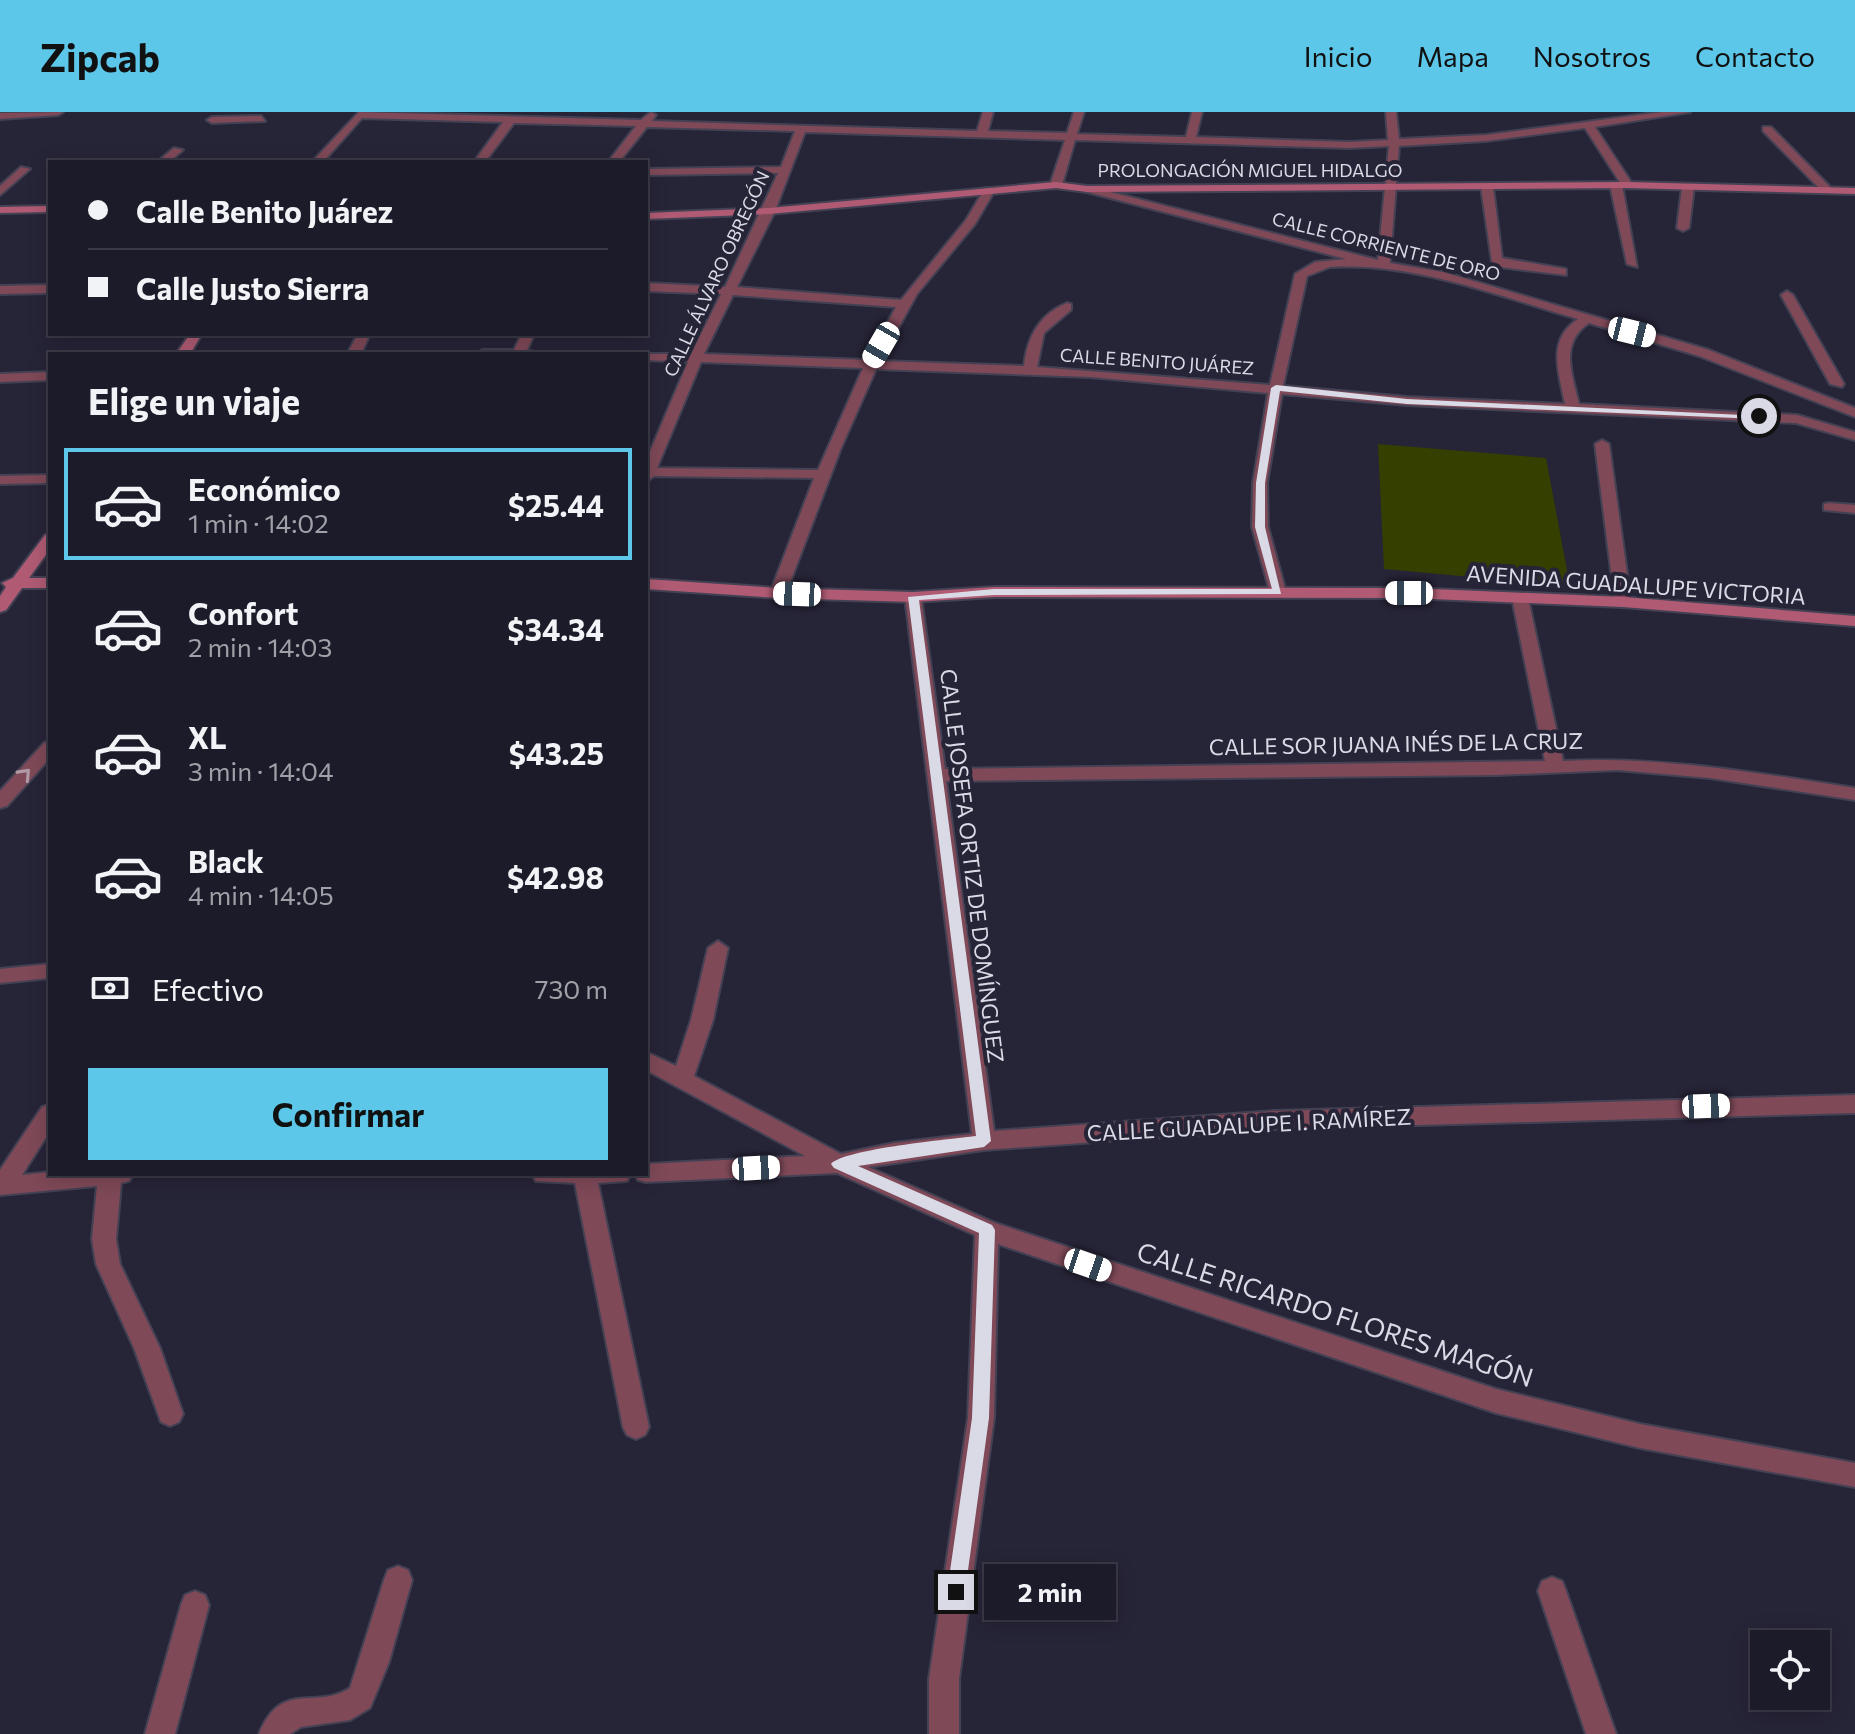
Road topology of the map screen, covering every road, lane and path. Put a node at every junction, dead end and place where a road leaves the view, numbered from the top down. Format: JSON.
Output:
{"nodes":[{"id":1,"x":58,"y":112,"type":"edge"},
{"id":2,"x":241,"y":112,"type":"edge"},
{"id":3,"x":653,"y":112,"type":"edge"},
{"id":4,"x":729,"y":112,"type":"edge"},
{"id":5,"x":988,"y":112,"type":"edge"},
{"id":6,"x":1079,"y":112,"type":"edge"},
{"id":7,"x":1197,"y":112,"type":"edge"},
{"id":8,"x":1391,"y":112,"type":"edge"},
{"id":9,"x":1685,"y":112,"type":"edge"},
{"id":10,"x":359,"y":113,"type":"edge"},
{"id":11,"x":0,"y":116,"type":"edge"},
{"id":12,"x":880,"y":117,"type":"dead end"},
{"id":13,"x":1610,"y":117,"type":"edge"},
{"id":14,"x":512,"y":118,"type":"junction"},
{"id":15,"x":261,"y":119,"type":"dead end"},
{"id":16,"x":212,"y":120,"type":"dead end"},
{"id":17,"x":231,"y":120,"type":"junction"},
{"id":18,"x":645,"y":122,"type":"junction"},
{"id":19,"x":684,"y":123,"type":"junction"},
{"id":20,"x":1588,"y":124,"type":"junction"},
{"id":21,"x":801,"y":129,"type":"junction"},
{"id":22,"x":1767,"y":129,"type":"dead end"},
{"id":23,"x":895,"y":131,"type":"junction"},
{"id":24,"x":982,"y":133,"type":"junction"},
{"id":25,"x":1070,"y":137,"type":"junction"},
{"id":26,"x":1190,"y":141,"type":"junction"},
{"id":27,"x":1394,"y":144,"type":"junction"},
{"id":28,"x":178,"y":150,"type":"dead end"},
{"id":29,"x":165,"y":160,"type":"edge"},
{"id":30,"x":319,"y":160,"type":"edge"},
{"id":31,"x":480,"y":160,"type":"edge"},
{"id":32,"x":615,"y":160,"type":"edge"},
{"id":33,"x":25,"y":169,"type":"dead end"},
{"id":34,"x":786,"y":170,"type":"junction"},
{"id":35,"x":648,"y":172,"type":"edge"},
{"id":36,"x":1056,"y":185,"type":"junction"},
{"id":37,"x":1622,"y":185,"type":"junction"},
{"id":38,"x":1487,"y":187,"type":"junction"},
{"id":39,"x":1688,"y":187,"type":"junction"},
{"id":40,"x":1087,"y":189,"type":"junction"},
{"id":41,"x":1390,"y":189,"type":"junction"},
{"id":42,"x":989,"y":190,"type":"junction"},
{"id":43,"x":1828,"y":191,"type":"junction"},
{"id":44,"x":1855,"y":191,"type":"edge"},
{"id":45,"x":0,"y":192,"type":"edge"},
{"id":46,"x":48,"y":209,"type":"edge"},
{"id":47,"x":0,"y":210,"type":"edge"},
{"id":48,"x":769,"y":211,"type":"junction"},
{"id":49,"x":648,"y":216,"type":"edge"},
{"id":50,"x":1683,"y":228,"type":"dead end"},
{"id":51,"x":1633,"y":264,"type":"dead end"},
{"id":52,"x":1384,"y":265,"type":"junction"},
{"id":53,"x":1562,"y":272,"type":"dead end"},
{"id":54,"x":648,"y":287,"type":"edge"},
{"id":55,"x":48,"y":289,"type":"edge"},
{"id":56,"x":0,"y":290,"type":"edge"},
{"id":57,"x":731,"y":292,"type":"junction"},
{"id":58,"x":1787,"y":295,"type":"dead end"},
{"id":59,"x":904,"y":304,"type":"junction"},
{"id":60,"x":1067,"y":307,"type":"dead end"},
{"id":61,"x":1585,"y":320,"type":"junction"},
{"id":62,"x":648,"y":356,"type":"edge"},
{"id":63,"x":696,"y":357,"type":"junction"},
{"id":64,"x":869,"y":365,"type":"junction"},
{"id":65,"x":1030,"y":372,"type":"junction"},
{"id":66,"x":48,"y":376,"type":"edge"},
{"id":67,"x":0,"y":378,"type":"edge"},
{"id":68,"x":1276,"y":388,"type":"junction"},
{"id":69,"x":1811,"y":397,"type":"junction"},
{"id":70,"x":1573,"y":407,"type":"junction"},
{"id":71,"x":1855,"y":413,"type":"edge"},
{"id":72,"x":1855,"y":436,"type":"edge"},
{"id":73,"x":1602,"y":444,"type":"dead end"},
{"id":74,"x":648,"y":472,"type":"edge"},
{"id":75,"x":648,"y":474,"type":"edge"},
{"id":76,"x":824,"y":474,"type":"junction"},
{"id":77,"x":48,"y":479,"type":"edge"},
{"id":78,"x":0,"y":480,"type":"edge"},
{"id":79,"x":1829,"y":507,"type":"dead end"},
{"id":80,"x":1855,"y":509,"type":"edge"},
{"id":81,"x":48,"y":541,"type":"edge"},
{"id":82,"x":18,"y":583,"type":"junction"},
{"id":83,"x":48,"y":583,"type":"edge"},
{"id":84,"x":0,"y":584,"type":"edge"},
{"id":85,"x":648,"y":584,"type":"edge"},
{"id":86,"x":1278,"y":592,"type":"junction"},
{"id":87,"x":778,"y":593,"type":"junction"},
{"id":88,"x":913,"y":597,"type":"junction"},
{"id":89,"x":1520,"y":598,"type":"junction"},
{"id":90,"x":1623,"y":602,"type":"junction"},
{"id":91,"x":0,"y":607,"type":"edge"},
{"id":92,"x":1855,"y":621,"type":"edge"},
{"id":93,"x":48,"y":749,"type":"edge"},
{"id":94,"x":1555,"y":767,"type":"junction"},
{"id":95,"x":936,"y":775,"type":"junction"},
{"id":96,"x":1855,"y":794,"type":"edge"},
{"id":97,"x":0,"y":802,"type":"edge"},
{"id":98,"x":718,"y":948,"type":"dead end"},
{"id":99,"x":48,"y":971,"type":"edge"},
{"id":100,"x":0,"y":976,"type":"edge"},
{"id":101,"x":648,"y":1061,"type":"edge"},
{"id":102,"x":683,"y":1077,"type":"junction"},
{"id":103,"x":1855,"y":1104,"type":"edge"},
{"id":104,"x":48,"y":1116,"type":"edge"},
{"id":105,"x":984,"y":1141,"type":"junction"},
{"id":106,"x":839,"y":1164,"type":"junction"},
{"id":107,"x":648,"y":1173,"type":"edge"},
{"id":108,"x":106,"y":1176,"type":"edge"},
{"id":109,"x":116,"y":1176,"type":"edge"},
{"id":110,"x":585,"y":1176,"type":"edge"},
{"id":111,"x":1,"y":1186,"type":"edge"},
{"id":112,"x":987,"y":1230,"type":"junction"},
{"id":113,"x":170,"y":1414,"type":"dead end"},
{"id":114,"x":636,"y":1427,"type":"dead end"},
{"id":115,"x":1855,"y":1475,"type":"edge"},
{"id":116,"x":398,"y":1580,"type":"dead end"},
{"id":117,"x":1552,"y":1591,"type":"dead end"},
{"id":118,"x":195,"y":1605,"type":"dead end"},
{"id":119,"x":160,"y":1734,"type":"edge"},
{"id":120,"x":274,"y":1734,"type":"edge"},
{"id":121,"x":944,"y":1734,"type":"edge"},
{"id":122,"x":1601,"y":1734,"type":"edge"}],
"edges":[{"from":1,"to":11,"type":"street"},
{"from":2,"to":17,"type":"street"},
{"from":3,"to":18,"type":"street"},
{"from":4,"to":19,"type":"street"},
{"from":5,"to":24,"type":"street"},
{"from":6,"to":25,"type":"street"},
{"from":7,"to":26,"type":"street"},
{"from":8,"to":27,"type":"street"},
{"from":9,"to":13,"type":"street"},
{"from":10,"to":14,"type":"street"},
{"from":10,"to":30,"type":"street"},
{"from":12,"to":23,"type":"street"},
{"from":13,"to":20,"type":"street"},
{"from":14,"to":18,"type":"street"},
{"from":14,"to":31,"type":"street"},
{"from":15,"to":17,"type":"street"},
{"from":16,"to":17,"type":"street"},
{"from":18,"to":19,"type":"street"},
{"from":18,"to":32,"type":"street"},
{"from":19,"to":21,"type":"street"},
{"from":20,"to":27,"type":"street"},
{"from":20,"to":37,"type":"street"},
{"from":21,"to":23,"type":"street"},
{"from":21,"to":34,"type":"street","name":"CALLE ÁLVARO OBREGÓN"},
{"from":22,"to":43,"type":"street"},
{"from":23,"to":24,"type":"street"},
{"from":24,"to":25,"type":"street"},
{"from":25,"to":26,"type":"street"},
{"from":25,"to":36,"type":"street"},
{"from":26,"to":27,"type":"street"},
{"from":27,"to":41,"type":"street"},
{"from":28,"to":29,"type":"street"},
{"from":33,"to":45,"type":"street"},
{"from":34,"to":35,"type":"street"},
{"from":34,"to":48,"type":"street","name":"CALLE ÁLVARO OBREGÓN"},
{"from":36,"to":40,"type":"street","name":"PROLONGACIÓN MIGUEL HIDALGO"},
{"from":36,"to":42,"type":"street","name":"PROLONGACIÓN MIGUEL HIDALGO"},
{"from":37,"to":38,"type":"street","name":"PROLONGACIÓN MIGUEL HIDALGO"},
{"from":37,"to":39,"type":"street","name":"PROLONGACIÓN MIGUEL HIDALGO"},
{"from":37,"to":51,"type":"street"},
{"from":38,"to":41,"type":"street","name":"PROLONGACIÓN MIGUEL HIDALGO"},
{"from":38,"to":53,"type":"street"},
{"from":39,"to":43,"type":"street","name":"PROLONGACIÓN MIGUEL HIDALGO"},
{"from":39,"to":50,"type":"street"},
{"from":40,"to":41,"type":"street","name":"PROLONGACIÓN MIGUEL HIDALGO"},
{"from":40,"to":52,"type":"street","name":"CALLE CORRIENTE DE ORO"},
{"from":41,"to":52,"type":"street"},
{"from":42,"to":48,"type":"street","name":"PROLONGACIÓN MIGUEL HIDALGO"},
{"from":42,"to":59,"type":"street"},
{"from":43,"to":44,"type":"street","name":"PROLONGACIÓN MIGUEL HIDALGO"},
{"from":46,"to":47,"type":"street"},
{"from":48,"to":49,"type":"street","name":"PROLONGACIÓN MIGUEL HIDALGO"},
{"from":48,"to":57,"type":"street","name":"CALLE ÁLVARO OBREGÓN"},
{"from":52,"to":61,"type":"street","name":"CALLE CORRIENTE DE ORO"},
{"from":52,"to":68,"type":"street"},
{"from":54,"to":57,"type":"street"},
{"from":55,"to":56,"type":"street"},
{"from":57,"to":59,"type":"street"},
{"from":57,"to":63,"type":"street","name":"CALLE ÁLVARO OBREGÓN"},
{"from":58,"to":69,"type":"street"},
{"from":59,"to":64,"type":"street"},
{"from":60,"to":65,"type":"street"},
{"from":61,"to":69,"type":"street","name":"CALLE CORRIENTE DE ORO"},
{"from":61,"to":70,"type":"street"},
{"from":62,"to":63,"type":"street","name":"CALLE BENITO JUÁREZ"},
{"from":63,"to":64,"type":"street","name":"CALLE BENITO JUÁREZ"},
{"from":63,"to":74,"type":"street","name":"CALLE ÁLVARO OBREGÓN"},
{"from":64,"to":65,"type":"street","name":"CALLE BENITO JUÁREZ"},
{"from":64,"to":76,"type":"street"},
{"from":65,"to":68,"type":"street","name":"CALLE BENITO JUÁREZ"},
{"from":66,"to":67,"type":"street"},
{"from":68,"to":70,"type":"street","name":"CALLE BENITO JUÁREZ"},
{"from":68,"to":86,"type":"street"},
{"from":69,"to":71,"type":"street","name":"CALLE CORRIENTE DE ORO"},
{"from":70,"to":72,"type":"street","name":"CALLE BENITO JUÁREZ"},
{"from":73,"to":90,"type":"street"},
{"from":75,"to":76,"type":"street"},
{"from":76,"to":87,"type":"street"},
{"from":77,"to":78,"type":"street"},
{"from":79,"to":80,"type":"street"},
{"from":81,"to":82,"type":"street"},
{"from":82,"to":83,"type":"street"},
{"from":82,"to":84,"type":"street"},
{"from":82,"to":91,"type":"street"},
{"from":85,"to":87,"type":"street","name":"AVENIDA GUADALUPE VICTORIA"},
{"from":86,"to":88,"type":"street","name":"AVENIDA GUADALUPE VICTORIA"},
{"from":86,"to":89,"type":"street","name":"AVENIDA GUADALUPE VICTORIA"},
{"from":87,"to":88,"type":"street","name":"AVENIDA GUADALUPE VICTORIA"},
{"from":88,"to":95,"type":"street","name":"CALLE JOSEFA ORTIZ DE DOMÍNGUEZ"},
{"from":89,"to":90,"type":"street","name":"AVENIDA GUADALUPE VICTORIA"},
{"from":89,"to":94,"type":"street"},
{"from":90,"to":92,"type":"street","name":"AVENIDA GUADALUPE VICTORIA"},
{"from":97,"to":93,"type":"street","one_way":true},
{"from":94,"to":95,"type":"street","name":"CALLE SOR JUANA INÉS DE LA CRUZ"},
{"from":94,"to":96,"type":"street","name":"CALLE SOR JUANA INÉS DE LA CRUZ"},
{"from":95,"to":105,"type":"street","name":"CALLE JOSEFA ORTIZ DE DOMÍNGUEZ"},
{"from":98,"to":102,"type":"street"},
{"from":99,"to":100,"type":"street"},
{"from":101,"to":102,"type":"street","name":"CALLE RICARDO FLORES MAGÓN"},
{"from":102,"to":106,"type":"street","name":"CALLE RICARDO FLORES MAGÓN"},
{"from":103,"to":105,"type":"street","name":"CALLE GUADALUPE I. RAMÍREZ"},
{"from":104,"to":111,"type":"street"},
{"from":105,"to":106,"type":"street","name":"CALLE GUADALUPE I. RAMÍREZ"},
{"from":106,"to":107,"type":"street","name":"CALLE GUADALUPE I. RAMÍREZ"},
{"from":106,"to":112,"type":"street","name":"CALLE RICARDO FLORES MAGÓN"},
{"from":108,"to":111,"type":"street"},
{"from":109,"to":113,"type":"street"},
{"from":110,"to":114,"type":"street"},
{"from":112,"to":115,"type":"street","name":"CALLE RICARDO FLORES MAGÓN"},
{"from":112,"to":121,"type":"street"},
{"from":116,"to":120,"type":"street"},
{"from":117,"to":122,"type":"street"},
{"from":118,"to":119,"type":"street"}]}
